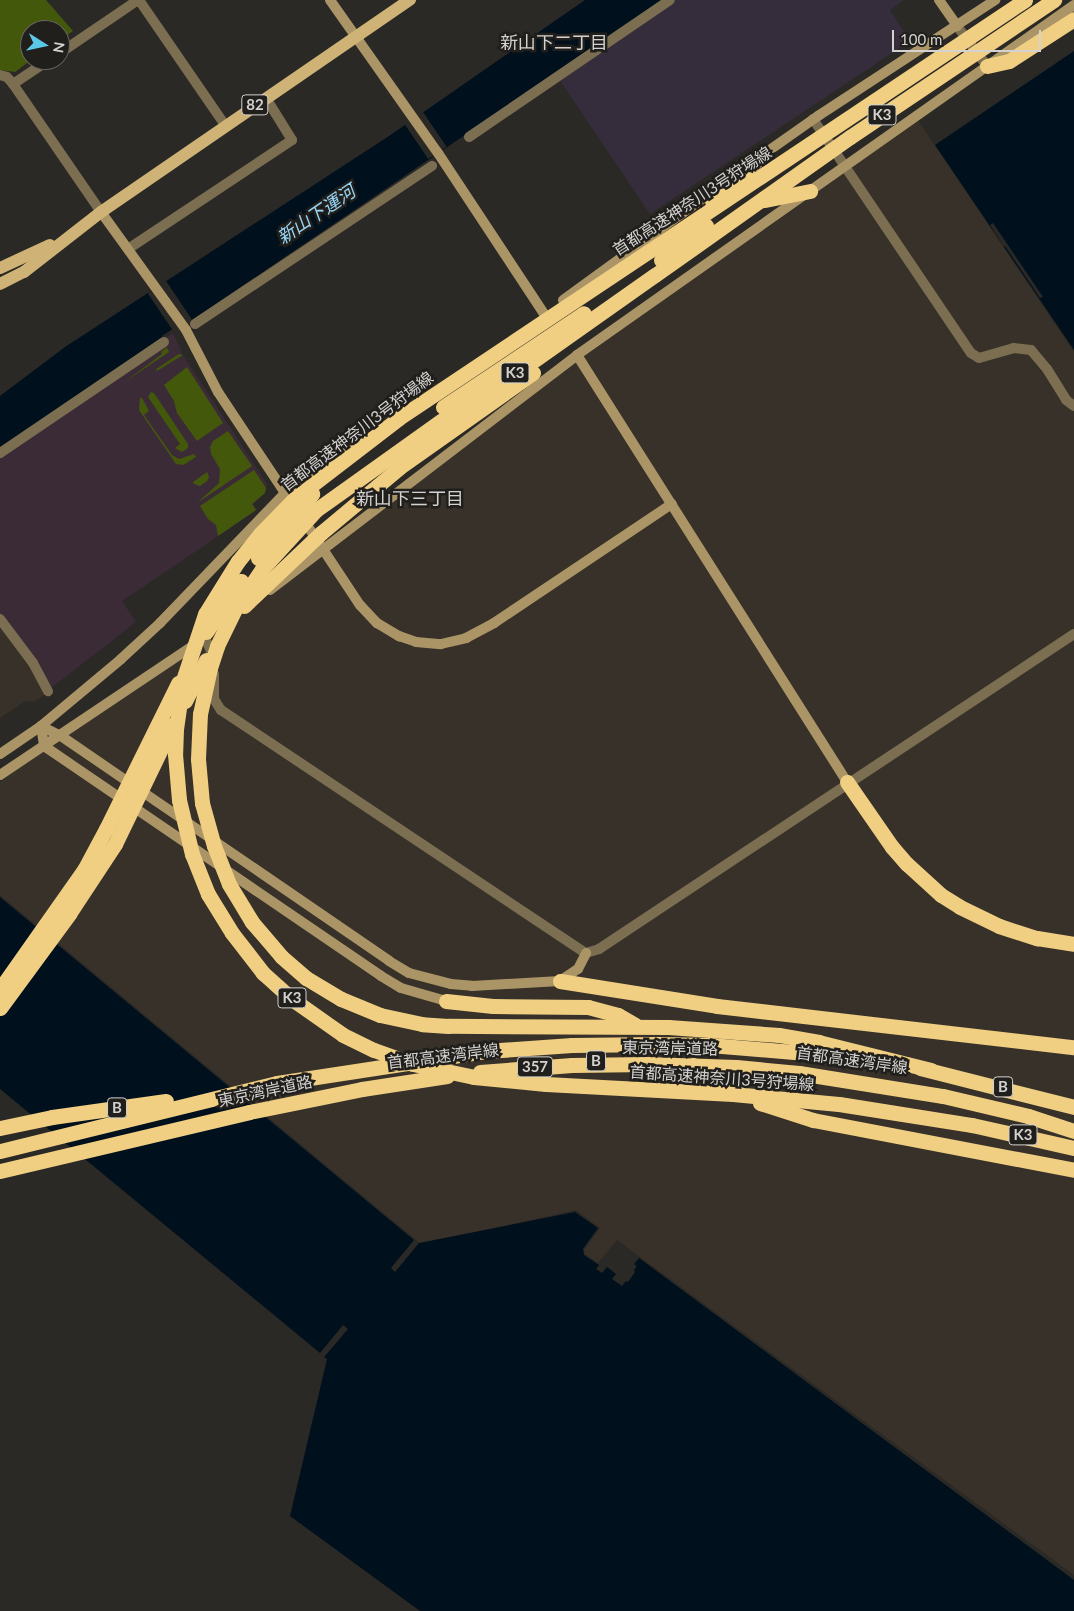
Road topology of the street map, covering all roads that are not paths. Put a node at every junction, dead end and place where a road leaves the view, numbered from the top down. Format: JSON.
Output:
{"nodes":[{"id":1,"x":139,"y":0,"type":"edge"},
{"id":2,"x":330,"y":0,"type":"edge"},
{"id":3,"x":410,"y":0,"type":"edge"},
{"id":4,"x":670,"y":0,"type":"edge"},
{"id":5,"x":939,"y":0,"type":"edge"},
{"id":6,"x":995,"y":0,"type":"edge"},
{"id":7,"x":1025,"y":0,"type":"edge"},
{"id":8,"x":1054,"y":0,"type":"edge"},
{"id":9,"x":1074,"y":5,"type":"edge"},
{"id":10,"x":1074,"y":19,"type":"edge"},
{"id":11,"x":957,"y":26,"type":"junction"},
{"id":12,"x":356,"y":36,"type":"junction"},
{"id":13,"x":70,"y":46,"type":"edge"},
{"id":14,"x":987,"y":66,"type":"junction"},
{"id":15,"x":35,"y":70,"type":"edge"},
{"id":16,"x":0,"y":75,"type":"edge"},
{"id":17,"x":13,"y":84,"type":"junction"},
{"id":18,"x":266,"y":98,"type":"junction"},
{"id":19,"x":813,"y":119,"type":"junction"},
{"id":20,"x":225,"y":125,"type":"junction"},
{"id":21,"x":469,"y":137,"type":"dead end"},
{"id":22,"x":794,"y":155,"type":"junction"},
{"id":23,"x":761,"y":156,"type":"junction"},
{"id":24,"x":432,"y":166,"type":"dead end"},
{"id":25,"x":845,"y":166,"type":"junction"},
{"id":26,"x":810,"y":191,"type":"junction"},
{"id":27,"x":101,"y":212,"type":"junction"},
{"id":28,"x":713,"y":234,"type":"junction"},
{"id":29,"x":66,"y":238,"type":"junction"},
{"id":30,"x":128,"y":249,"type":"junction"},
{"id":31,"x":0,"y":268,"type":"edge"},
{"id":32,"x":0,"y":284,"type":"edge"},
{"id":33,"x":544,"y":314,"type":"junction"},
{"id":34,"x":195,"y":324,"type":"dead end"},
{"id":35,"x":164,"y":342,"type":"dead end"},
{"id":36,"x":577,"y":355,"type":"junction"},
{"id":37,"x":1074,"y":406,"type":"edge"},
{"id":38,"x":0,"y":453,"type":"edge"},
{"id":39,"x":285,"y":493,"type":"junction"},
{"id":40,"x":672,"y":504,"type":"junction"},
{"id":41,"x":316,"y":510,"type":"junction"},
{"id":42,"x":276,"y":516,"type":"junction"},
{"id":43,"x":323,"y":550,"type":"junction"},
{"id":44,"x":0,"y":619,"type":"edge"},
{"id":45,"x":1074,"y":634,"type":"edge"},
{"id":46,"x":205,"y":638,"type":"junction"},
{"id":47,"x":48,"y":691,"type":"dead end"},
{"id":48,"x":41,"y":726,"type":"junction"},
{"id":49,"x":61,"y":736,"type":"junction"},
{"id":50,"x":44,"y":746,"type":"junction"},
{"id":51,"x":0,"y":754,"type":"edge"},
{"id":52,"x":0,"y":775,"type":"edge"},
{"id":53,"x":847,"y":782,"type":"junction"},
{"id":54,"x":1074,"y":944,"type":"edge"},
{"id":55,"x":586,"y":953,"type":"junction"},
{"id":56,"x":560,"y":981,"type":"junction"},
{"id":57,"x":0,"y":990,"type":"edge"},
{"id":58,"x":446,"y":1001,"type":"joint"},
{"id":59,"x":0,"y":1008,"type":"edge"},
{"id":60,"x":1074,"y":1047,"type":"edge"},
{"id":61,"x":930,"y":1070,"type":"junction"},
{"id":62,"x":234,"y":1092,"type":"junction"},
{"id":63,"x":1074,"y":1107,"type":"edge"},
{"id":64,"x":1074,"y":1125,"type":"edge"},
{"id":65,"x":0,"y":1128,"type":"edge"},
{"id":66,"x":1074,"y":1131,"type":"edge"},
{"id":67,"x":119,"y":1139,"type":"junction"},
{"id":68,"x":1074,"y":1148,"type":"edge"},
{"id":69,"x":0,"y":1151,"type":"edge"},
{"id":70,"x":0,"y":1167,"type":"edge"},
{"id":71,"x":1074,"y":1170,"type":"edge"},
{"id":72,"x":0,"y":1180,"type":"edge"}],
"edges":[{"from":1,"to":13,"type":"street"},
{"from":1,"to":20,"type":"street"},
{"from":2,"to":12,"type":"street"},
{"from":3,"to":12,"type":"main road","number":"82"},
{"from":4,"to":21,"type":"street"},
{"from":5,"to":11,"type":"street"},
{"from":6,"to":11,"type":"street"},
{"from":7,"to":22,"type":"highway","name":"首都高速神奈川3号狩場線","number":"K3"},
{"from":8,"to":28,"type":"highway","number":"K3"},
{"from":9,"to":14,"type":"street"},
{"from":10,"to":14,"type":"highway"},
{"from":11,"to":14,"type":"street"},
{"from":11,"to":19,"type":"street"},
{"from":12,"to":18,"type":"main road","number":"82"},
{"from":12,"to":33,"type":"street"},
{"from":14,"to":25,"type":"street"},
{"from":15,"to":17,"type":"street"},
{"from":16,"to":17,"type":"street"},
{"from":17,"to":27,"type":"street"},
{"from":18,"to":20,"type":"main road","number":"82"},
{"from":18,"to":30,"type":"street"},
{"from":19,"to":23,"type":"street"},
{"from":19,"to":25,"type":"street"},
{"from":20,"to":27,"type":"main road","number":"82"},
{"from":22,"to":42,"type":"highway","name":"首都高速神奈川3号狩場線","number":"K3"},
{"from":22,"to":57,"type":"highway","number":"K3"},
{"from":23,"to":33,"type":"street"},
{"from":23,"to":42,"type":"highway","number":"K3"},
{"from":24,"to":34,"type":"street"},
{"from":25,"to":26,"type":"street"},
{"from":25,"to":37,"type":"street"},
{"from":26,"to":36,"type":"street"},
{"from":26,"to":41,"type":"highway","number":"K3"},
{"from":27,"to":29,"type":"main road","number":"82"},
{"from":27,"to":30,"type":"street"},
{"from":28,"to":41,"type":"highway","number":"K3"},
{"from":28,"to":59,"type":"highway","number":"K3"},
{"from":29,"to":31,"type":"main road","number":"82"},
{"from":29,"to":32,"type":"main road","number":"82"},
{"from":30,"to":39,"type":"street"},
{"from":33,"to":39,"type":"street"},
{"from":35,"to":38,"type":"street"},
{"from":36,"to":40,"type":"street"},
{"from":36,"to":43,"type":"street"},
{"from":39,"to":43,"type":"street"},
{"from":39,"to":48,"type":"street"},
{"from":40,"to":43,"type":"street"},
{"from":40,"to":53,"type":"street"},
{"from":41,"to":61,"type":"highway","number":"K3"},
{"from":42,"to":68,"type":"highway","name":"首都高速神奈川3号狩場線","number":"K3"},
{"from":43,"to":46,"type":"street"},
{"from":44,"to":47,"type":"street"},
{"from":45,"to":53,"type":"street"},
{"from":46,"to":49,"type":"street"},
{"from":46,"to":55,"type":"street"},
{"from":48,"to":49,"type":"street"},
{"from":48,"to":50,"type":"street"},
{"from":48,"to":51,"type":"street"},
{"from":49,"to":50,"type":"street"},
{"from":49,"to":56,"type":"street"},
{"from":50,"to":52,"type":"street"},
{"from":50,"to":58,"type":"street"},
{"from":53,"to":54,"type":"highway"},
{"from":53,"to":55,"type":"street"},
{"from":55,"to":56,"type":"street"},
{"from":56,"to":60,"type":"highway"},
{"from":58,"to":71,"type":"highway"},
{"from":61,"to":62,"type":"highway","name":"首都高速湾岸線","number":"B"},
{"from":61,"to":63,"type":"highway","name":"首都高速湾岸線","number":"B"},
{"from":62,"to":65,"type":"highway","number":"B"},
{"from":62,"to":69,"type":"highway","name":"首都高速湾岸線","number":"B"},
{"from":64,"to":67,"type":"highway","name":"首都高速湾岸線","number":"B"},
{"from":64,"to":70,"type":"highway","name":"東京湾岸道路","number":"357"},
{"from":66,"to":70,"type":"highway","name":"東京湾岸道路","number":"357"},
{"from":67,"to":70,"type":"highway","name":"首都高速湾岸線","number":"B"},
{"from":67,"to":72,"type":"highway","number":"B"}]}
